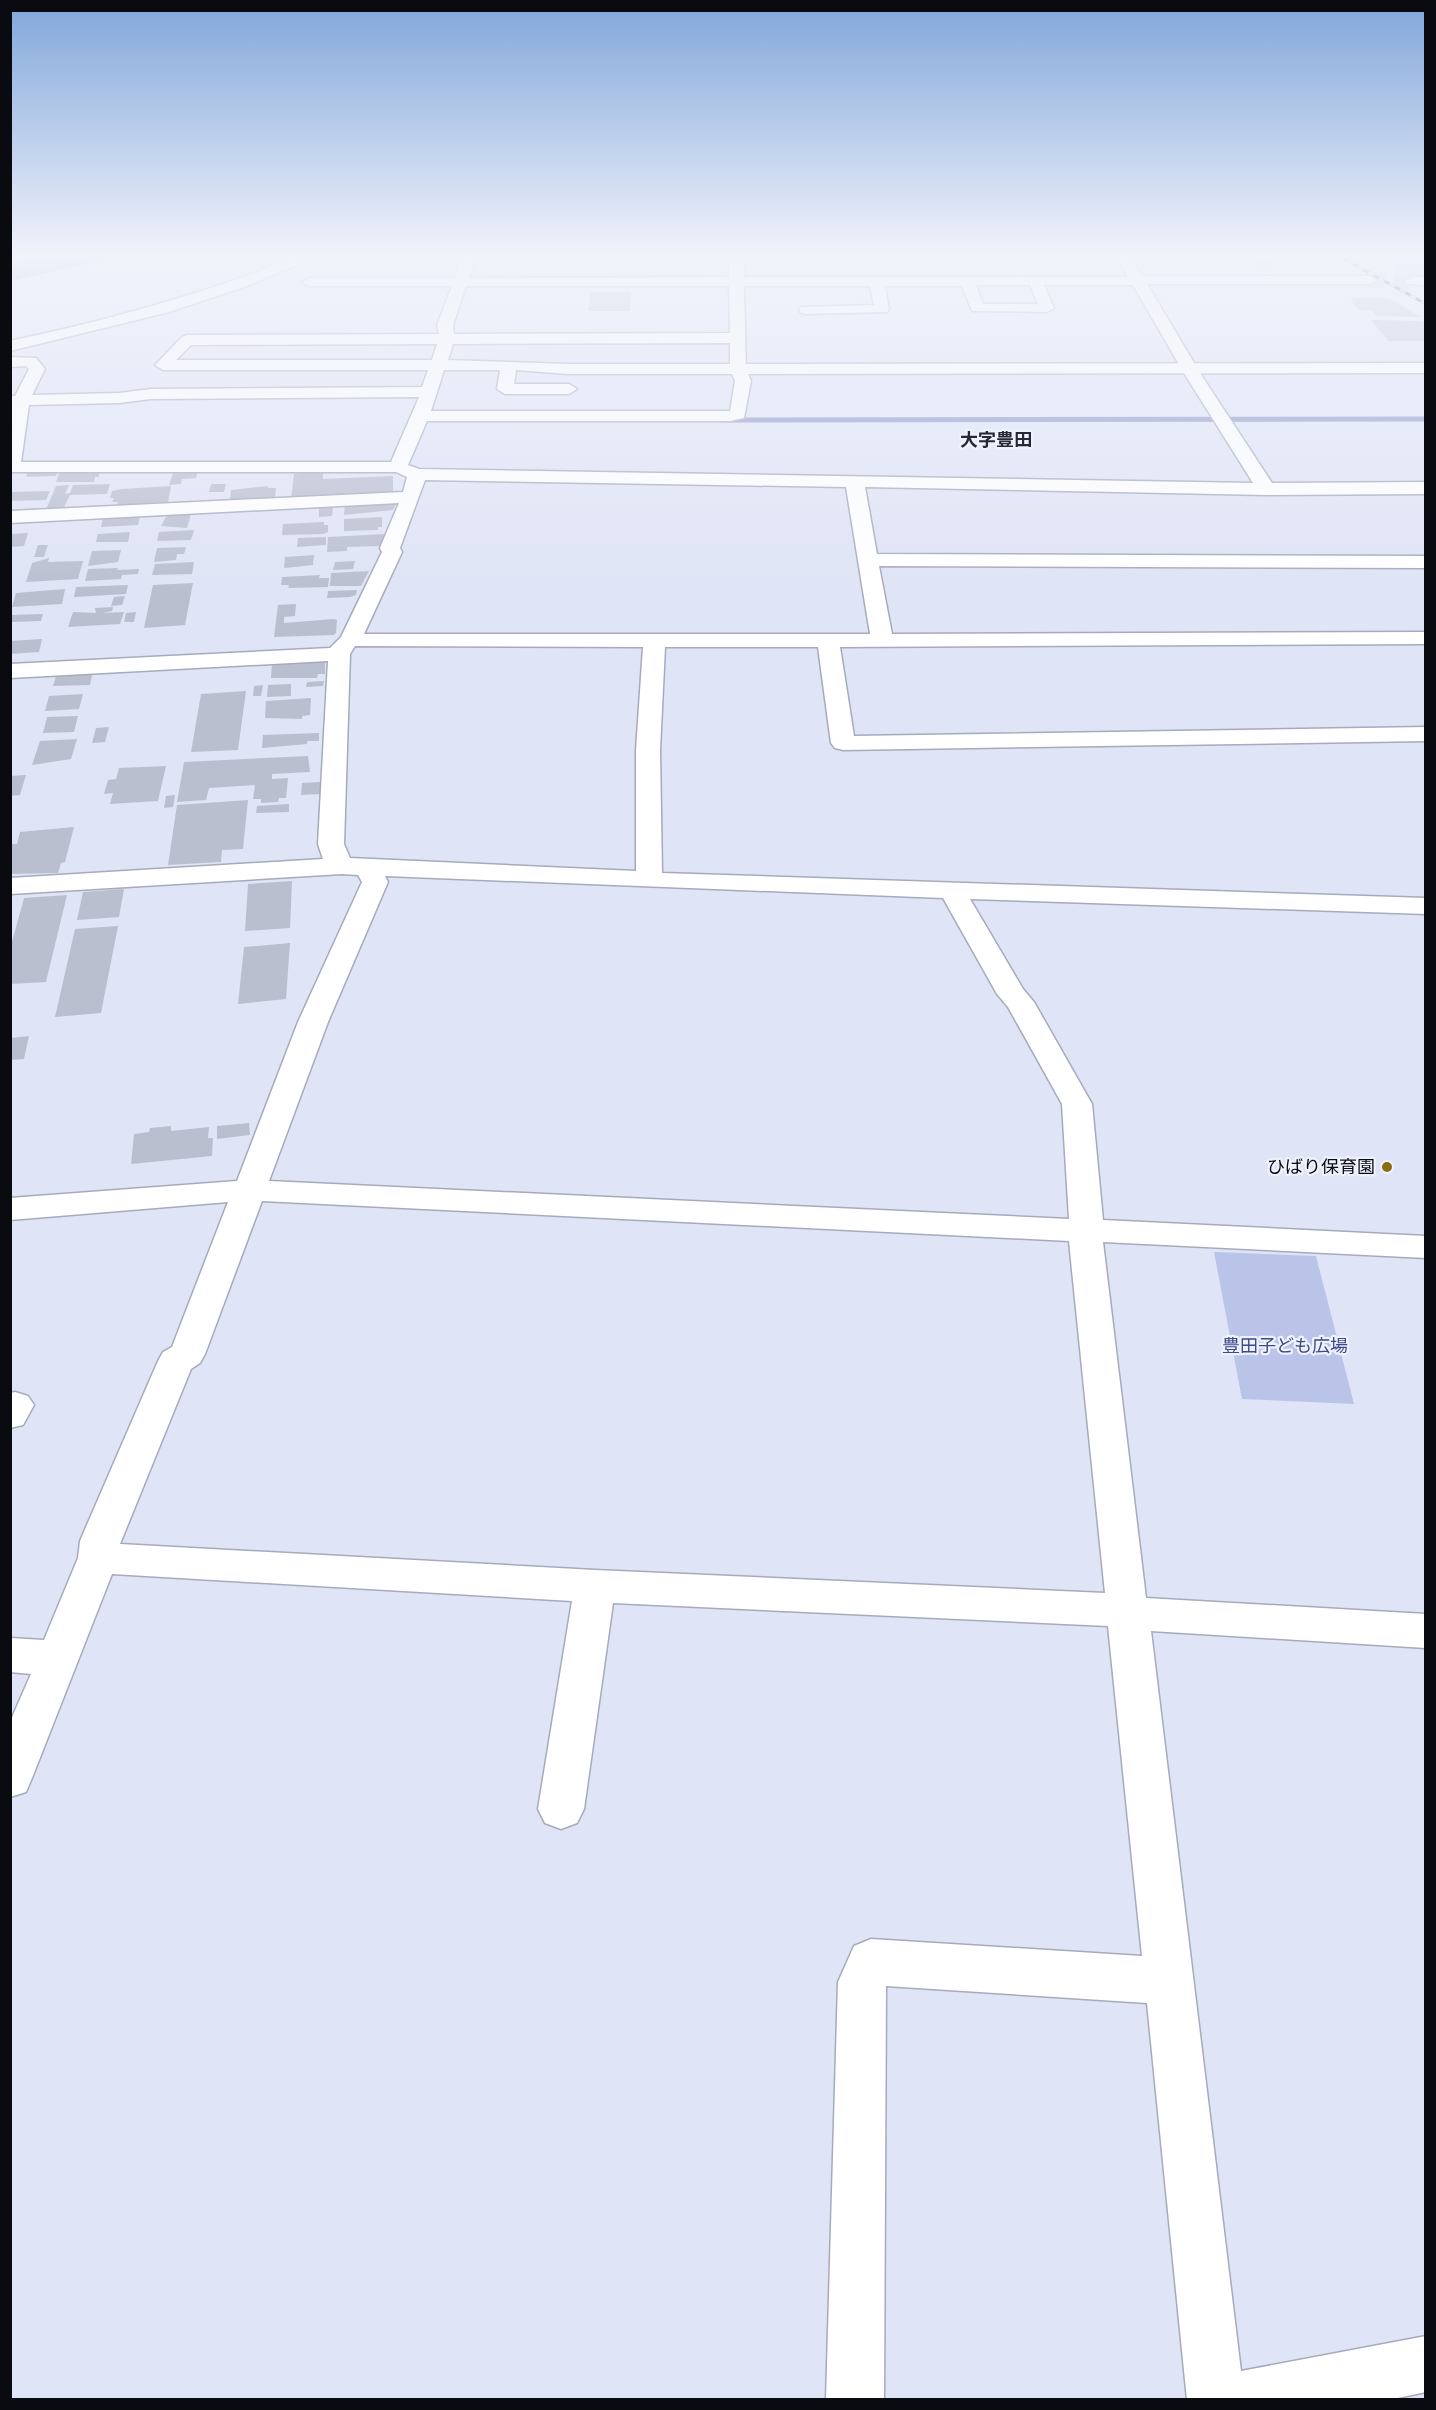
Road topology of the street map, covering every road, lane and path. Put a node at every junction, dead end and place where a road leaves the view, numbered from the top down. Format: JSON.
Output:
{"nodes":[{"id":1,"x":36,"y":367,"type":"edge"},
{"id":2,"x":437,"y":367,"type":"edge"},
{"id":3,"x":509,"y":367,"type":"edge"},
{"id":4,"x":545,"y":367,"type":"edge"},
{"id":5,"x":1191,"y":368,"type":"junction"},
{"id":6,"x":1425,"y":368,"type":"edge"},
{"id":7,"x":661,"y":369,"type":"junction"},
{"id":8,"x":738,"y":369,"type":"junction"},
{"id":9,"x":588,"y":389,"type":"dead end"},
{"id":10,"x":659,"y":389,"type":"dead end"},
{"id":11,"x":429,"y":392,"type":"junction"},
{"id":12,"x":16,"y":400,"type":"edge"},
{"id":13,"x":421,"y":416,"type":"junction"},
{"id":14,"x":398,"y":467,"type":"junction"},
{"id":15,"x":417,"y":474,"type":"junction"},
{"id":16,"x":854,"y":480,"type":"junction"},
{"id":17,"x":1425,"y":488,"type":"edge"},
{"id":18,"x":1266,"y":489,"type":"junction"},
{"id":19,"x":411,"y":497,"type":"junction"},
{"id":20,"x":10,"y":517,"type":"edge"},
{"id":21,"x":867,"y":560,"type":"junction"},
{"id":22,"x":1425,"y":562,"type":"edge"},
{"id":23,"x":1425,"y":638,"type":"edge"},
{"id":24,"x":654,"y":641,"type":"junction"},
{"id":25,"x":824,"y":641,"type":"junction"},
{"id":26,"x":882,"y":641,"type":"junction"},
{"id":27,"x":344,"y":647,"type":"junction"},
{"id":28,"x":10,"y":671,"type":"edge"},
{"id":29,"x":1425,"y":734,"type":"edge"},
{"id":30,"x":355,"y":867,"type":"junction"},
{"id":31,"x":649,"y":880,"type":"junction"},
{"id":32,"x":10,"y":886,"type":"edge"},
{"id":33,"x":951,"y":889,"type":"junction"},
{"id":34,"x":1425,"y":906,"type":"edge"},
{"id":35,"x":249,"y":1190,"type":"junction"},
{"id":36,"x":10,"y":1209,"type":"edge"},
{"id":37,"x":1085,"y":1232,"type":"junction"},
{"id":38,"x":1425,"y":1247,"type":"edge"},
{"id":39,"x":98,"y":1558,"type":"junction"},
{"id":40,"x":595,"y":1586,"type":"junction"},
{"id":41,"x":1126,"y":1613,"type":"junction"},
{"id":42,"x":1425,"y":1631,"type":"edge"},
{"id":43,"x":10,"y":1655,"type":"edge"},
{"id":44,"x":60,"y":1658,"type":"junction"},
{"id":45,"x":10,"y":1778,"type":"edge"},
{"id":46,"x":561,"y":1809,"type":"dead end"},
{"id":47,"x":1170,"y":1982,"type":"junction"},
{"id":48,"x":1425,"y":2364,"type":"edge"},
{"id":49,"x":855,"y":2400,"type":"edge"},
{"id":50,"x":1216,"y":2400,"type":"edge"},
{"id":51,"x":1239,"y":2400,"type":"edge"}],
"edges":[{"from":1,"to":12,"type":"street"},
{"from":2,"to":11,"type":"street"},
{"from":3,"to":9,"type":"street"},
{"from":4,"to":7,"type":"street"},
{"from":5,"to":6,"type":"street"},
{"from":5,"to":8,"type":"street"},
{"from":5,"to":18,"type":"street"},
{"from":7,"to":8,"type":"street"},
{"from":7,"to":10,"type":"street"},
{"from":8,"to":13,"type":"street"},
{"from":11,"to":12,"type":"street"},
{"from":11,"to":13,"type":"street"},
{"from":12,"to":14,"type":"street"},
{"from":13,"to":14,"type":"street"},
{"from":14,"to":15,"type":"street"},
{"from":15,"to":16,"type":"street"},
{"from":15,"to":19,"type":"street"},
{"from":16,"to":18,"type":"street"},
{"from":16,"to":21,"type":"street"},
{"from":17,"to":18,"type":"street"},
{"from":19,"to":20,"type":"street"},
{"from":19,"to":27,"type":"street"},
{"from":21,"to":22,"type":"street"},
{"from":21,"to":26,"type":"street"},
{"from":23,"to":26,"type":"street"},
{"from":24,"to":25,"type":"street"},
{"from":24,"to":27,"type":"street"},
{"from":24,"to":31,"type":"street"},
{"from":25,"to":26,"type":"street"},
{"from":25,"to":29,"type":"street"},
{"from":27,"to":28,"type":"street"},
{"from":27,"to":30,"type":"street"},
{"from":30,"to":31,"type":"street"},
{"from":30,"to":32,"type":"street"},
{"from":30,"to":35,"type":"street"},
{"from":31,"to":33,"type":"street"},
{"from":33,"to":34,"type":"street"},
{"from":33,"to":37,"type":"street"},
{"from":35,"to":36,"type":"street"},
{"from":35,"to":37,"type":"street"},
{"from":35,"to":39,"type":"street"},
{"from":37,"to":38,"type":"street"},
{"from":37,"to":41,"type":"street"},
{"from":39,"to":40,"type":"street"},
{"from":39,"to":44,"type":"street"},
{"from":40,"to":41,"type":"street"},
{"from":40,"to":46,"type":"street"},
{"from":41,"to":42,"type":"street"},
{"from":41,"to":47,"type":"street"},
{"from":43,"to":44,"type":"street"},
{"from":44,"to":45,"type":"street"},
{"from":47,"to":49,"type":"street"},
{"from":47,"to":50,"type":"street"},
{"from":48,"to":51,"type":"street"}]}
